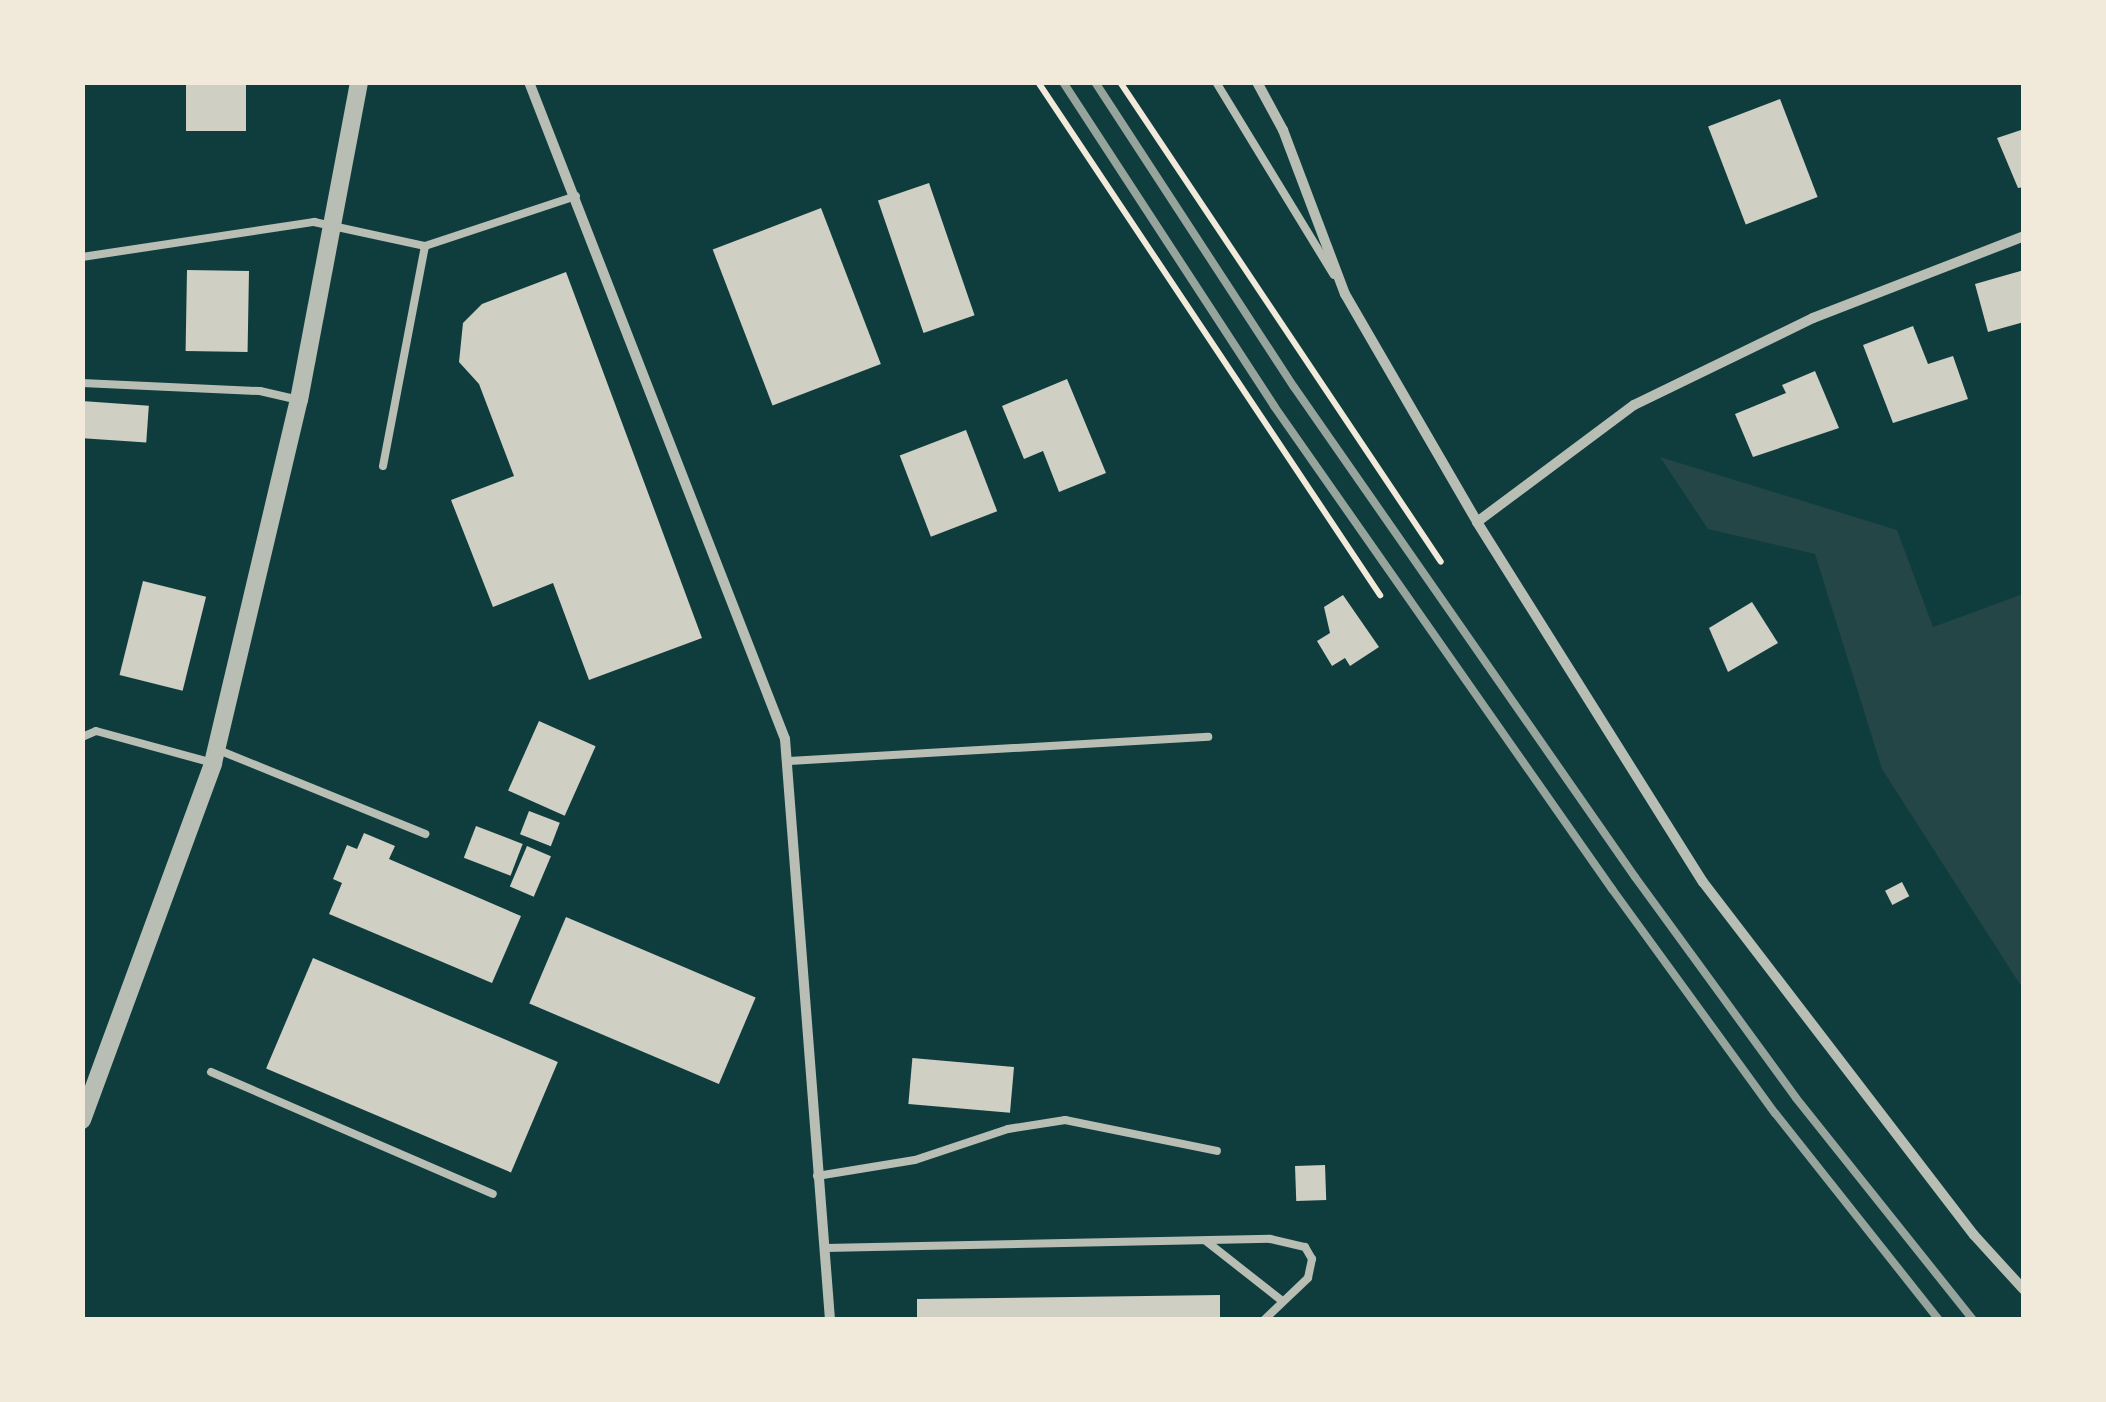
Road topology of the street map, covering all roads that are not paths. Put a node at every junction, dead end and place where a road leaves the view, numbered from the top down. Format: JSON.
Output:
{"nodes":[{"id":1,"x":360,"y":82,"type":"edge"},
{"id":2,"x":530,"y":82,"type":"edge"},
{"id":3,"x":1216,"y":82,"type":"edge"},
{"id":4,"x":1257,"y":82,"type":"edge"},
{"id":5,"x":576,"y":196,"type":"junction"},
{"id":6,"x":332,"y":226,"type":"junction"},
{"id":7,"x":2024,"y":236,"type":"edge"},
{"id":8,"x":425,"y":246,"type":"junction"},
{"id":9,"x":82,"y":257,"type":"edge"},
{"id":10,"x":1345,"y":294,"type":"junction"},
{"id":11,"x":82,"y":383,"type":"edge"},
{"id":12,"x":299,"y":400,"type":"junction"},
{"id":13,"x":384,"y":466,"type":"dead end"},
{"id":14,"x":1477,"y":522,"type":"junction"},
{"id":15,"x":82,"y":737,"type":"edge"},
{"id":16,"x":1208,"y":737,"type":"dead end"},
{"id":17,"x":215,"y":756,"type":"junction"},
{"id":18,"x":789,"y":761,"type":"junction"},
{"id":19,"x":425,"y":834,"type":"dead end"},
{"id":20,"x":211,"y":1072,"type":"dead end"},
{"id":21,"x":86,"y":1103,"type":"edge"},
{"id":22,"x":82,"y":1120,"type":"edge"},
{"id":23,"x":1217,"y":1152,"type":"dead end"},
{"id":24,"x":818,"y":1176,"type":"junction"},
{"id":25,"x":493,"y":1194,"type":"dead end"},
{"id":26,"x":1206,"y":1241,"type":"junction"},
{"id":27,"x":825,"y":1248,"type":"junction"},
{"id":28,"x":2024,"y":1290,"type":"edge"},
{"id":29,"x":1281,"y":1300,"type":"junction"},
{"id":30,"x":830,"y":1320,"type":"edge"},
{"id":31,"x":1264,"y":1320,"type":"edge"}],
"edges":[{"from":1,"to":6,"type":"street"},
{"from":2,"to":5,"type":"street"},
{"from":3,"to":10,"type":"lane"},
{"from":4,"to":10,"type":"street"},
{"from":5,"to":8,"type":"lane"},
{"from":5,"to":18,"type":"street"},
{"from":6,"to":8,"type":"lane"},
{"from":6,"to":9,"type":"lane"},
{"from":6,"to":12,"type":"street"},
{"from":7,"to":14,"type":"street"},
{"from":8,"to":13,"type":"lane"},
{"from":10,"to":14,"type":"street"},
{"from":11,"to":12,"type":"lane"},
{"from":12,"to":17,"type":"street"},
{"from":14,"to":28,"type":"street"},
{"from":15,"to":17,"type":"lane"},
{"from":16,"to":18,"type":"lane"},
{"from":17,"to":19,"type":"lane"},
{"from":17,"to":21,"type":"street"},
{"from":18,"to":24,"type":"street"},
{"from":20,"to":25,"type":"lane"},
{"from":21,"to":22,"type":"street"},
{"from":23,"to":24,"type":"lane"},
{"from":24,"to":27,"type":"street"},
{"from":26,"to":27,"type":"lane"},
{"from":26,"to":29,"type":"lane"},
{"from":26,"to":29,"type":"lane"},
{"from":27,"to":30,"type":"street"},
{"from":29,"to":31,"type":"lane"}]}
